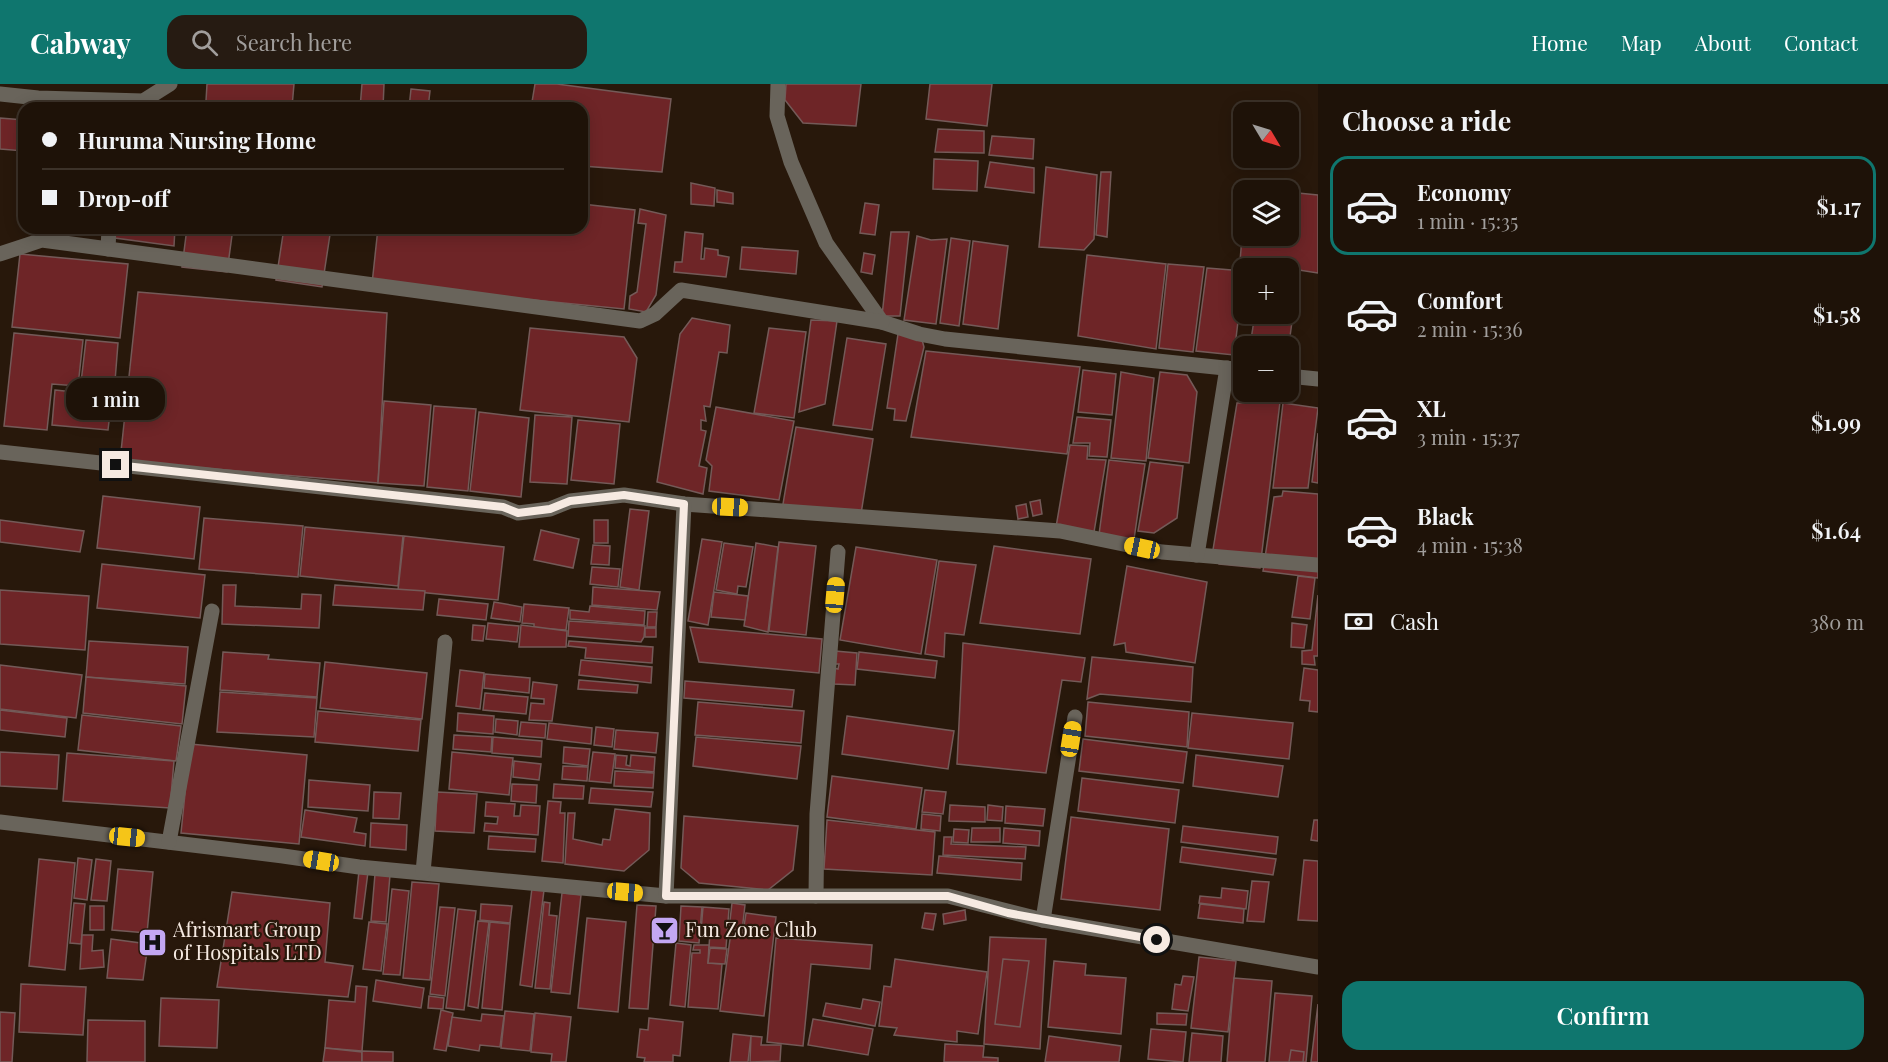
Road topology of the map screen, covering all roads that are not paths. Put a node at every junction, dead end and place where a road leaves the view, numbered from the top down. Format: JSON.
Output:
{"nodes":[{"id":1,"x":170,"y":84,"type":"edge"},
{"id":2,"x":778,"y":84,"type":"edge"},
{"id":3,"x":1,"y":98,"type":"edge"},
{"id":4,"x":77,"y":102,"type":"edge"},
{"id":5,"x":133,"y":102,"type":"edge"},
{"id":6,"x":109,"y":234,"type":"edge"},
{"id":7,"x":108,"y":249,"type":"junction"},
{"id":8,"x":0,"y":254,"type":"edge"},
{"id":9,"x":882,"y":322,"type":"junction"},
{"id":10,"x":1227,"y":368,"type":"junction"},
{"id":11,"x":1233,"y":369,"type":"edge"},
{"id":12,"x":1299,"y":377,"type":"edge"},
{"id":13,"x":1318,"y":380,"type":"edge"},
{"id":14,"x":0,"y":452,"type":"edge"},
{"id":15,"x":684,"y":504,"type":"junction"},
{"id":16,"x":838,"y":552,"type":"dead end"},
{"id":17,"x":1197,"y":555,"type":"junction"},
{"id":18,"x":1318,"y":565,"type":"edge"},
{"id":19,"x":212,"y":611,"type":"dead end"},
{"id":20,"x":446,"y":642,"type":"dead end"},
{"id":21,"x":1075,"y":717,"type":"dead end"},
{"id":22,"x":0,"y":822,"type":"edge"},
{"id":23,"x":169,"y":842,"type":"junction"},
{"id":24,"x":423,"y":872,"type":"junction"},
{"id":25,"x":666,"y":896,"type":"junction"},
{"id":26,"x":816,"y":896,"type":"junction"},
{"id":27,"x":1043,"y":920,"type":"junction"},
{"id":28,"x":1318,"y":967,"type":"edge"}],
"edges":[{"from":1,"to":5,"type":"street"},
{"from":2,"to":9,"type":"street"},
{"from":3,"to":4,"type":"street"},
{"from":6,"to":7,"type":"street"},
{"from":7,"to":8,"type":"street"},
{"from":7,"to":9,"type":"street"},
{"from":9,"to":10,"type":"street"},
{"from":10,"to":11,"type":"street"},
{"from":10,"to":17,"type":"street"},
{"from":12,"to":13,"type":"street"},
{"from":14,"to":15,"type":"street"},
{"from":15,"to":17,"type":"street"},
{"from":15,"to":25,"type":"street"},
{"from":16,"to":26,"type":"street"},
{"from":17,"to":18,"type":"street"},
{"from":19,"to":23,"type":"street"},
{"from":20,"to":24,"type":"street"},
{"from":21,"to":27,"type":"street"},
{"from":22,"to":23,"type":"street"},
{"from":23,"to":24,"type":"street"},
{"from":24,"to":25,"type":"street"},
{"from":25,"to":26,"type":"street"},
{"from":26,"to":27,"type":"street"},
{"from":27,"to":28,"type":"street"}]}
